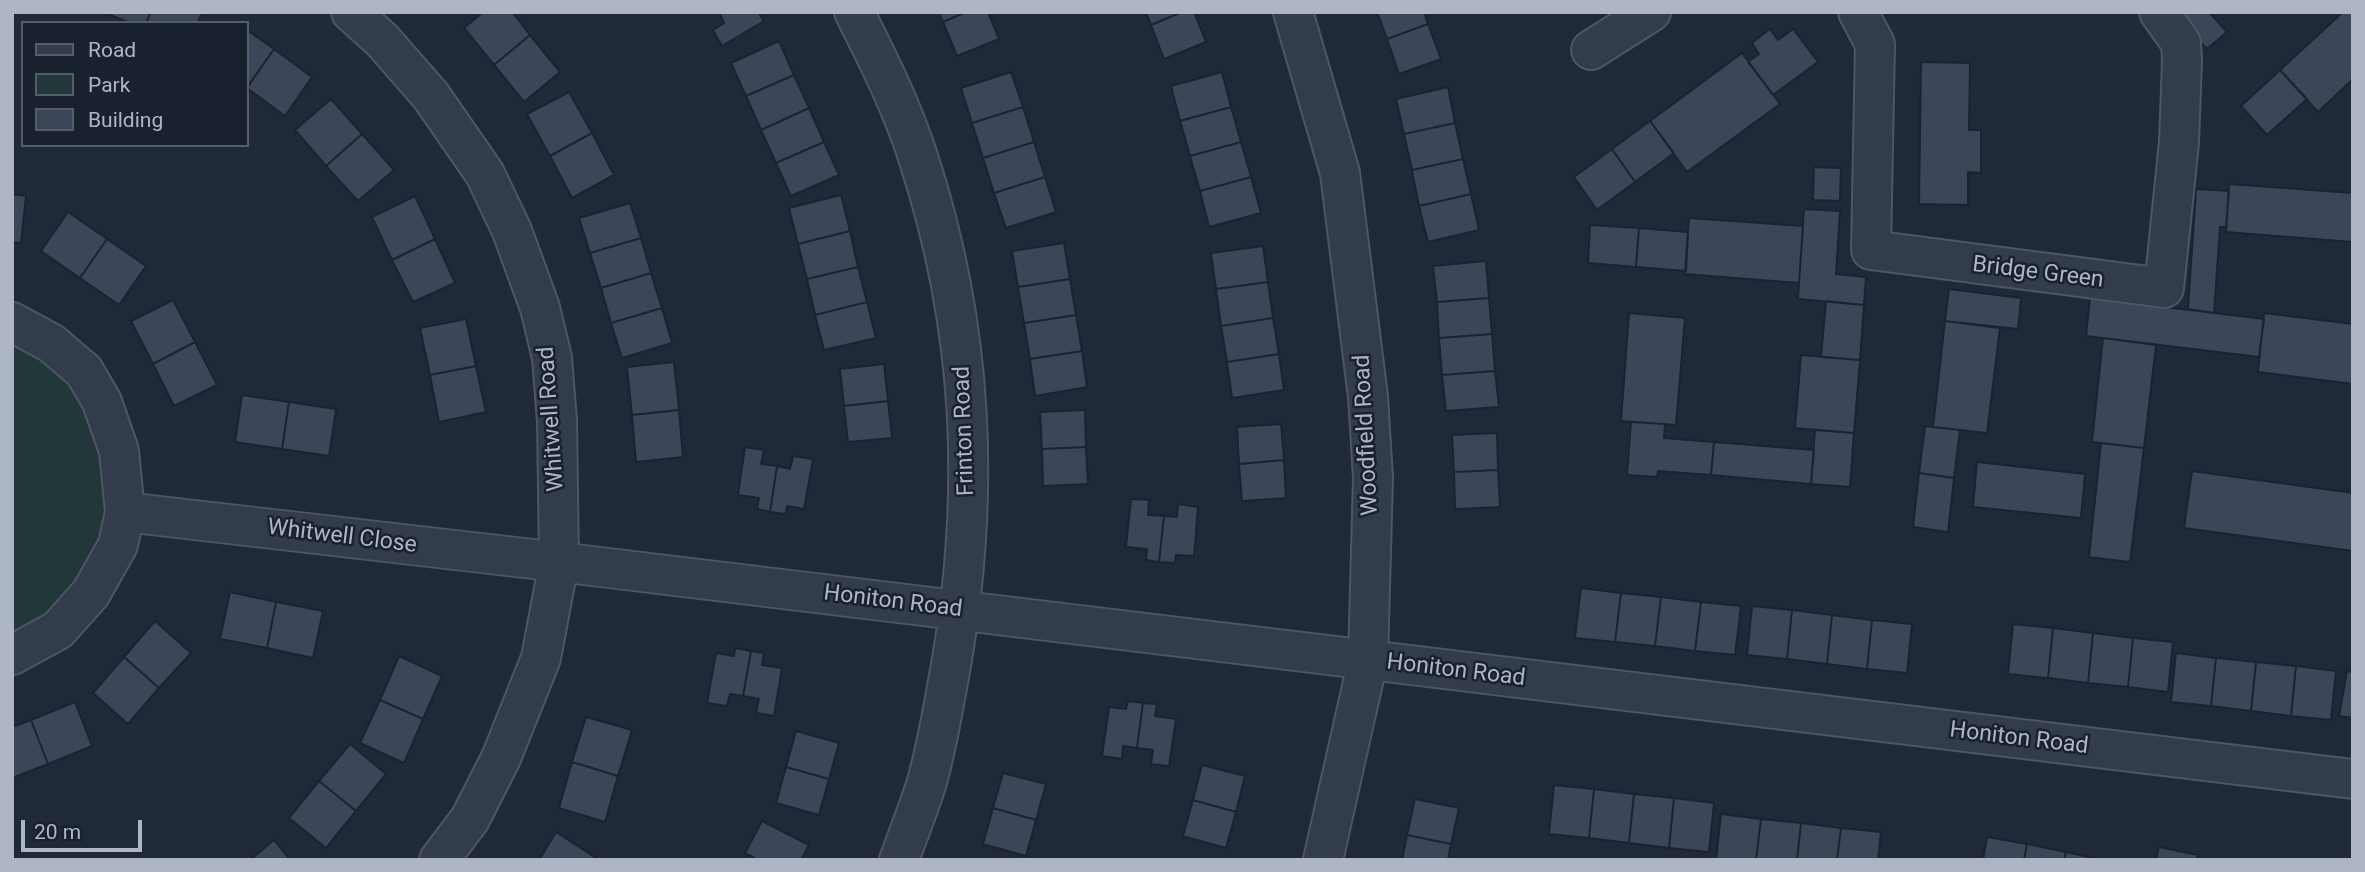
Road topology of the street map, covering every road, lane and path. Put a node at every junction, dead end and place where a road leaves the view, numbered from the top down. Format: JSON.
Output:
{"nodes":[{"id":1,"x":351,"y":12,"type":"edge"},
{"id":2,"x":854,"y":12,"type":"edge"},
{"id":3,"x":1293,"y":12,"type":"edge"},
{"id":4,"x":1651,"y":12,"type":"edge"},
{"id":5,"x":1858,"y":12,"type":"edge"},
{"id":6,"x":2159,"y":12,"type":"edge"},
{"id":7,"x":1591,"y":50,"type":"dead end"},
{"id":8,"x":12,"y":322,"type":"edge"},
{"id":9,"x":125,"y":512,"type":"junction"},
{"id":10,"x":559,"y":562,"type":"junction"},
{"id":11,"x":961,"y":611,"type":"junction"},
{"id":12,"x":12,"y":655,"type":"edge"},
{"id":13,"x":1368,"y":660,"type":"junction"},
{"id":14,"x":2353,"y":779,"type":"edge"},
{"id":15,"x":439,"y":860,"type":"edge"},
{"id":16,"x":900,"y":860,"type":"edge"},
{"id":17,"x":1323,"y":860,"type":"edge"}],
"edges":[{"from":1,"to":10,"type":"street","name":"Whitwell Road"},
{"from":2,"to":11,"type":"street","name":"Frinton Road"},
{"from":3,"to":13,"type":"street","name":"Woodfield Road"},
{"from":4,"to":7,"type":"street"},
{"from":5,"to":6,"type":"street","name":"Bridge Green"},
{"from":8,"to":9,"type":"street"},
{"from":9,"to":10,"type":"street","name":"Whitwell Close"},
{"from":9,"to":12,"type":"street"},
{"from":10,"to":11,"type":"street","name":"Honiton Road"},
{"from":10,"to":15,"type":"street","name":"Whitwell Road"},
{"from":11,"to":13,"type":"street","name":"Honiton Road"},
{"from":11,"to":16,"type":"street","name":"Frinton Road"},
{"from":13,"to":14,"type":"street","name":"Honiton Road"},
{"from":13,"to":17,"type":"street","name":"Woodfield Road"}]}
